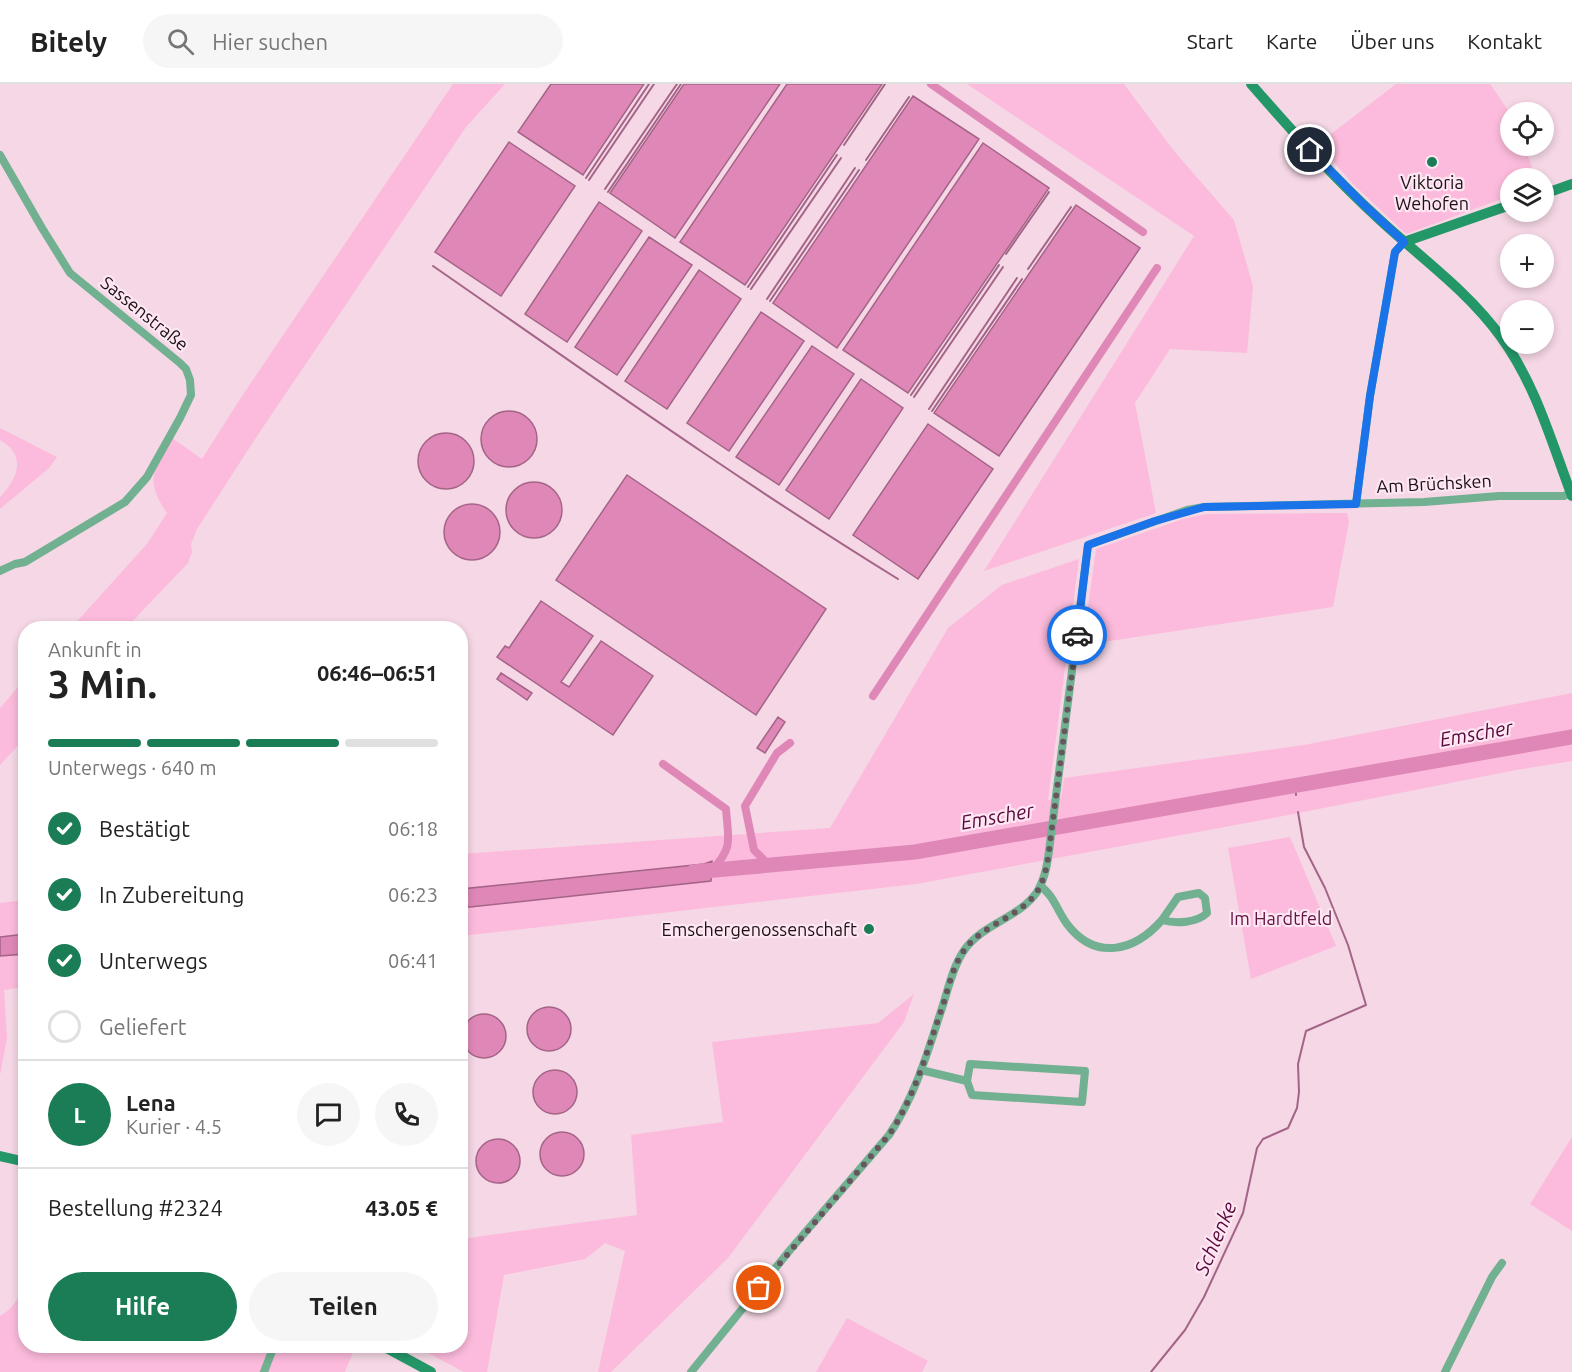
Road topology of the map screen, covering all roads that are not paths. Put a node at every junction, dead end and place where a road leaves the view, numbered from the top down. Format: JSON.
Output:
{"nodes":[{"id":1,"x":1251,"y":84,"type":"edge"},
{"id":2,"x":0,"y":155,"type":"edge"},
{"id":3,"x":1572,"y":184,"type":"edge"},
{"id":4,"x":1554,"y":190,"type":"edge"},
{"id":5,"x":1500,"y":208,"type":"edge"},
{"id":6,"x":1404,"y":242,"type":"junction"},
{"id":7,"x":1571,"y":494,"type":"edge"},
{"id":8,"x":1356,"y":504,"type":"junction"},
{"id":9,"x":0,"y":571,"type":"edge"},
{"id":10,"x":1040,"y":886,"type":"junction"},
{"id":11,"x":1162,"y":920,"type":"junction"},
{"id":12,"x":921,"y":1070,"type":"junction"},
{"id":13,"x":968,"y":1081,"type":"junction"},
{"id":14,"x":0,"y":1156,"type":"edge"},
{"id":15,"x":18,"y":1160,"type":"edge"},
{"id":16,"x":1502,"y":1263,"type":"dead end"},
{"id":17,"x":271,"y":1353,"type":"edge"},
{"id":18,"x":396,"y":1353,"type":"edge"},
{"id":19,"x":264,"y":1372,"type":"edge"},
{"id":20,"x":431,"y":1372,"type":"edge"},
{"id":21,"x":691,"y":1372,"type":"edge"},
{"id":22,"x":1445,"y":1372,"type":"edge"}],
"edges":[{"from":1,"to":6,"type":"main road"},
{"from":2,"to":9,"type":"street","name":"Sassenstraße"},
{"from":3,"to":4,"type":"main road"},
{"from":5,"to":6,"type":"main road"},
{"from":6,"to":7,"type":"main road"},
{"from":6,"to":8,"type":"street"},
{"from":7,"to":8,"type":"street","name":"Am Brüchsken"},
{"from":8,"to":10,"type":"street","name":"Am Brüchsken"},
{"from":10,"to":11,"type":"street"},
{"from":10,"to":12,"type":"street"},
{"from":11,"to":11,"type":"street"},
{"from":12,"to":13,"type":"street"},
{"from":12,"to":21,"type":"street"},
{"from":13,"to":13,"type":"street"},
{"from":14,"to":15,"type":"main road"},
{"from":16,"to":22,"type":"street"},
{"from":17,"to":19,"type":"street"},
{"from":18,"to":20,"type":"main road"}]}
